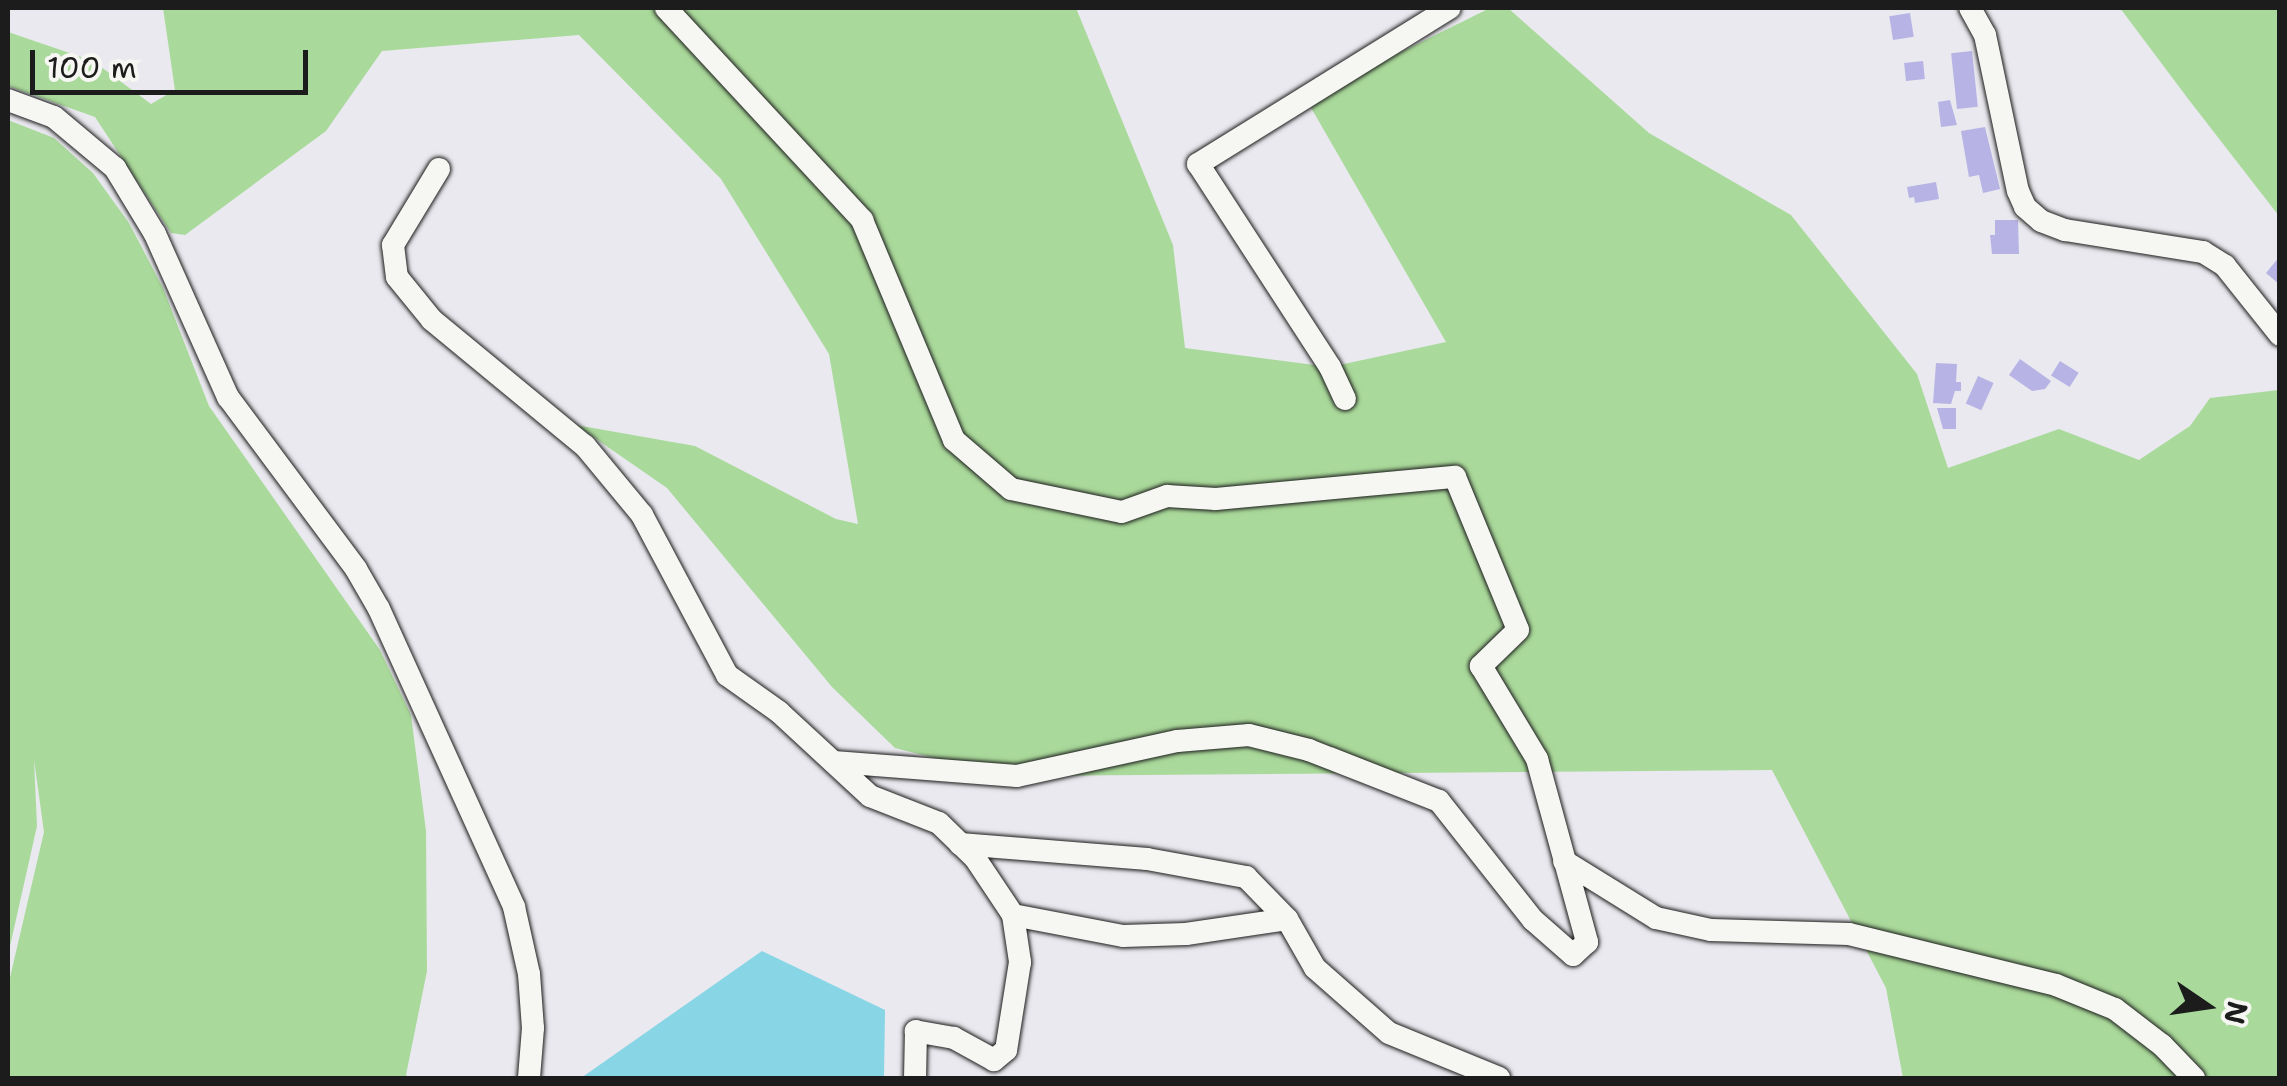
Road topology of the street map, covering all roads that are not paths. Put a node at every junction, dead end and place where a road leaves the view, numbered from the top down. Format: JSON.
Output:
{"nodes":[{"id":1,"x":666,"y":8,"type":"edge"},
{"id":2,"x":1450,"y":8,"type":"edge"},
{"id":3,"x":1970,"y":8,"type":"edge"},
{"id":4,"x":8,"y":100,"type":"edge"},
{"id":5,"x":438,"y":169,"type":"dead end"},
{"id":6,"x":2278,"y":333,"type":"edge"},
{"id":7,"x":1345,"y":399,"type":"dead end"},
{"id":8,"x":834,"y":762,"type":"junction"},
{"id":9,"x":960,"y":844,"type":"junction"},
{"id":10,"x":1564,"y":861,"type":"junction"},
{"id":11,"x":1013,"y":914,"type":"junction"},
{"id":12,"x":1287,"y":918,"type":"junction"},
{"id":13,"x":994,"y":1072,"type":"edge"},
{"id":14,"x":529,"y":1078,"type":"edge"},
{"id":15,"x":914,"y":1078,"type":"edge"},
{"id":16,"x":1499,"y":1078,"type":"edge"},
{"id":17,"x":2194,"y":1078,"type":"edge"}],
"edges":[{"from":1,"to":10,"type":"street"},
{"from":2,"to":7,"type":"street"},
{"from":3,"to":6,"type":"street"},
{"from":4,"to":14,"type":"street"},
{"from":5,"to":8,"type":"street"},
{"from":8,"to":9,"type":"street"},
{"from":8,"to":10,"type":"street"},
{"from":9,"to":11,"type":"street"},
{"from":9,"to":12,"type":"street"},
{"from":10,"to":17,"type":"street"},
{"from":11,"to":12,"type":"street"},
{"from":11,"to":13,"type":"street"},
{"from":12,"to":16,"type":"street"},
{"from":13,"to":15,"type":"street"}]}
